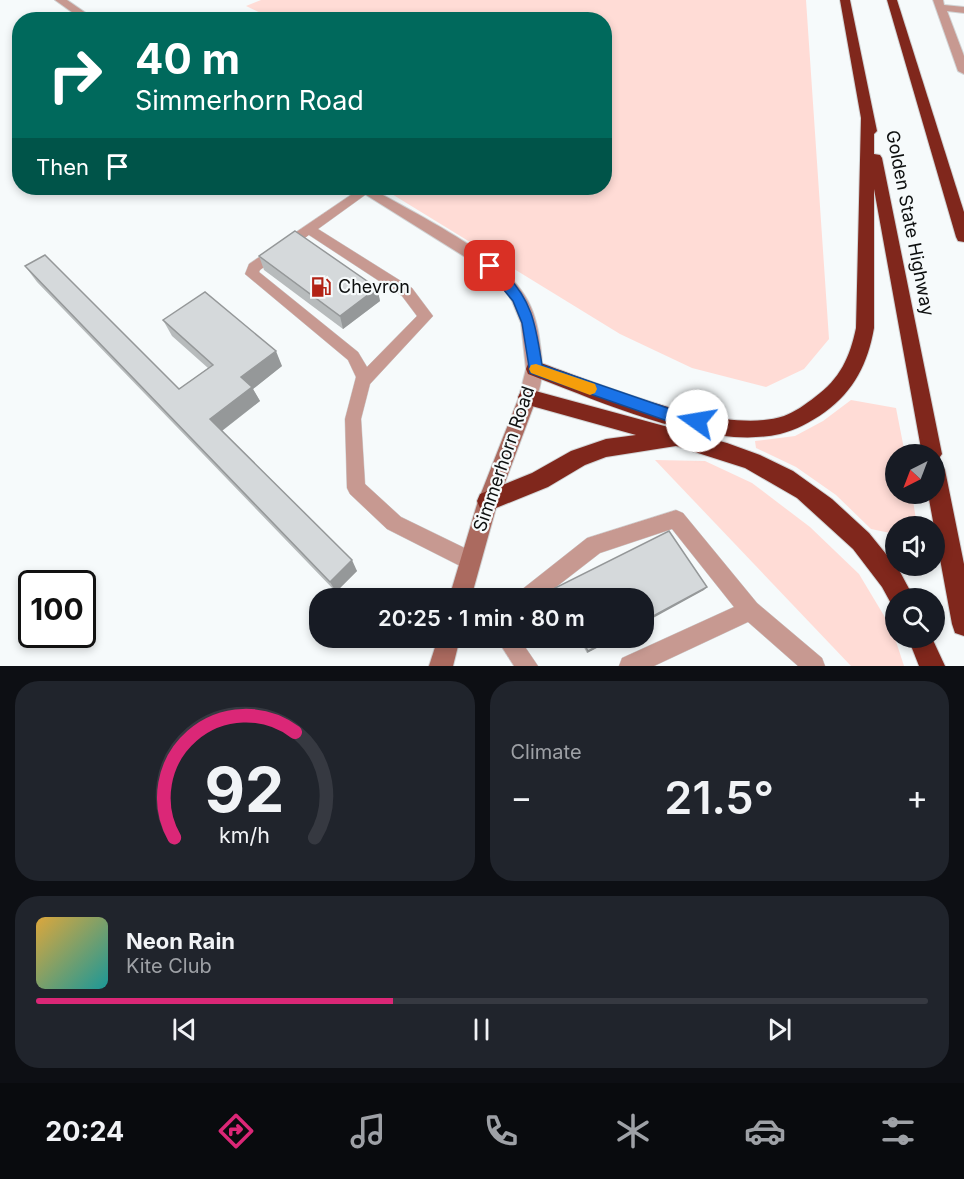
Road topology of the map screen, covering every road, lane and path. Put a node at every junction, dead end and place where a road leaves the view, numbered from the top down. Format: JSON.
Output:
{"nodes":[{"id":1,"x":60,"y":0,"type":"edge"},
{"id":2,"x":845,"y":0,"type":"edge"},
{"id":3,"x":892,"y":0,"type":"edge"},
{"id":4,"x":939,"y":3,"type":"edge"},
{"id":5,"x":964,"y":10,"type":"edge"},
{"id":6,"x":79,"y":12,"type":"edge"},
{"id":7,"x":964,"y":71,"type":"edge"},
{"id":8,"x":867,"y":118,"type":"junction"},
{"id":9,"x":951,"y":190,"type":"junction"},
{"id":10,"x":356,"y":195,"type":"edge"},
{"id":11,"x":374,"y":195,"type":"edge"},
{"id":12,"x":964,"y":222,"type":"edge"},
{"id":13,"x":310,"y":230,"type":"junction"},
{"id":14,"x":964,"y":237,"type":"edge"},
{"id":15,"x":535,"y":369,"type":"junction"},
{"id":16,"x":363,"y":381,"type":"junction"},
{"id":17,"x":528,"y":397,"type":"junction"},
{"id":18,"x":681,"y":438,"type":"junction"},
{"id":19,"x":930,"y":444,"type":"edge"},
{"id":20,"x":488,"y":501,"type":"junction"},
{"id":21,"x":941,"y":504,"type":"edge"},
{"id":22,"x":470,"y":561,"type":"junction"},
{"id":23,"x":462,"y":588,"type":"edge"},
{"id":24,"x":540,"y":588,"type":"edge"},
{"id":25,"x":895,"y":588,"type":"edge"},
{"id":26,"x":750,"y":610,"type":"junction"},
{"id":27,"x":964,"y":624,"type":"edge"},
{"id":28,"x":446,"y":648,"type":"edge"},
{"id":29,"x":514,"y":648,"type":"edge"},
{"id":30,"x":924,"y":648,"type":"edge"},
{"id":31,"x":441,"y":666,"type":"edge"},
{"id":32,"x":527,"y":666,"type":"edge"},
{"id":33,"x":630,"y":666,"type":"edge"},
{"id":34,"x":814,"y":666,"type":"edge"},
{"id":35,"x":932,"y":666,"type":"edge"}],
"edges":[{"from":1,"to":6,"type":"street"},
{"from":2,"to":8,"type":"highway","name":"Golden State Highway"},
{"from":3,"to":9,"type":"highway"},
{"from":4,"to":5,"type":"street"},
{"from":4,"to":7,"type":"street"},
{"from":8,"to":15,"type":"highway"},
{"from":8,"to":19,"type":"highway","name":"Golden State Highway"},
{"from":9,"to":12,"type":"highway"},
{"from":9,"to":14,"type":"highway"},
{"from":10,"to":13,"type":"lane"},
{"from":11,"to":15,"type":"street","name":"Simmerhorn Road"},
{"from":13,"to":16,"type":"lane"},
{"from":13,"to":16,"type":"lane"},
{"from":15,"to":17,"type":"street","name":"Simmerhorn Road"},
{"from":16,"to":22,"type":"lane"},
{"from":17,"to":18,"type":"highway"},
{"from":17,"to":20,"type":"main road","name":"Simmerhorn Road"},
{"from":18,"to":20,"type":"highway"},
{"from":18,"to":25,"type":"highway"},
{"from":20,"to":22,"type":"main road","name":"Simmerhorn Road"},
{"from":21,"to":27,"type":"highway"},
{"from":22,"to":23,"type":"main road","name":"Simmerhorn Road"},
{"from":24,"to":26,"type":"lane"},
{"from":26,"to":33,"type":"lane"},
{"from":26,"to":34,"type":"lane"},
{"from":28,"to":31,"type":"main road"},
{"from":29,"to":32,"type":"lane"},
{"from":30,"to":35,"type":"highway"}]}
